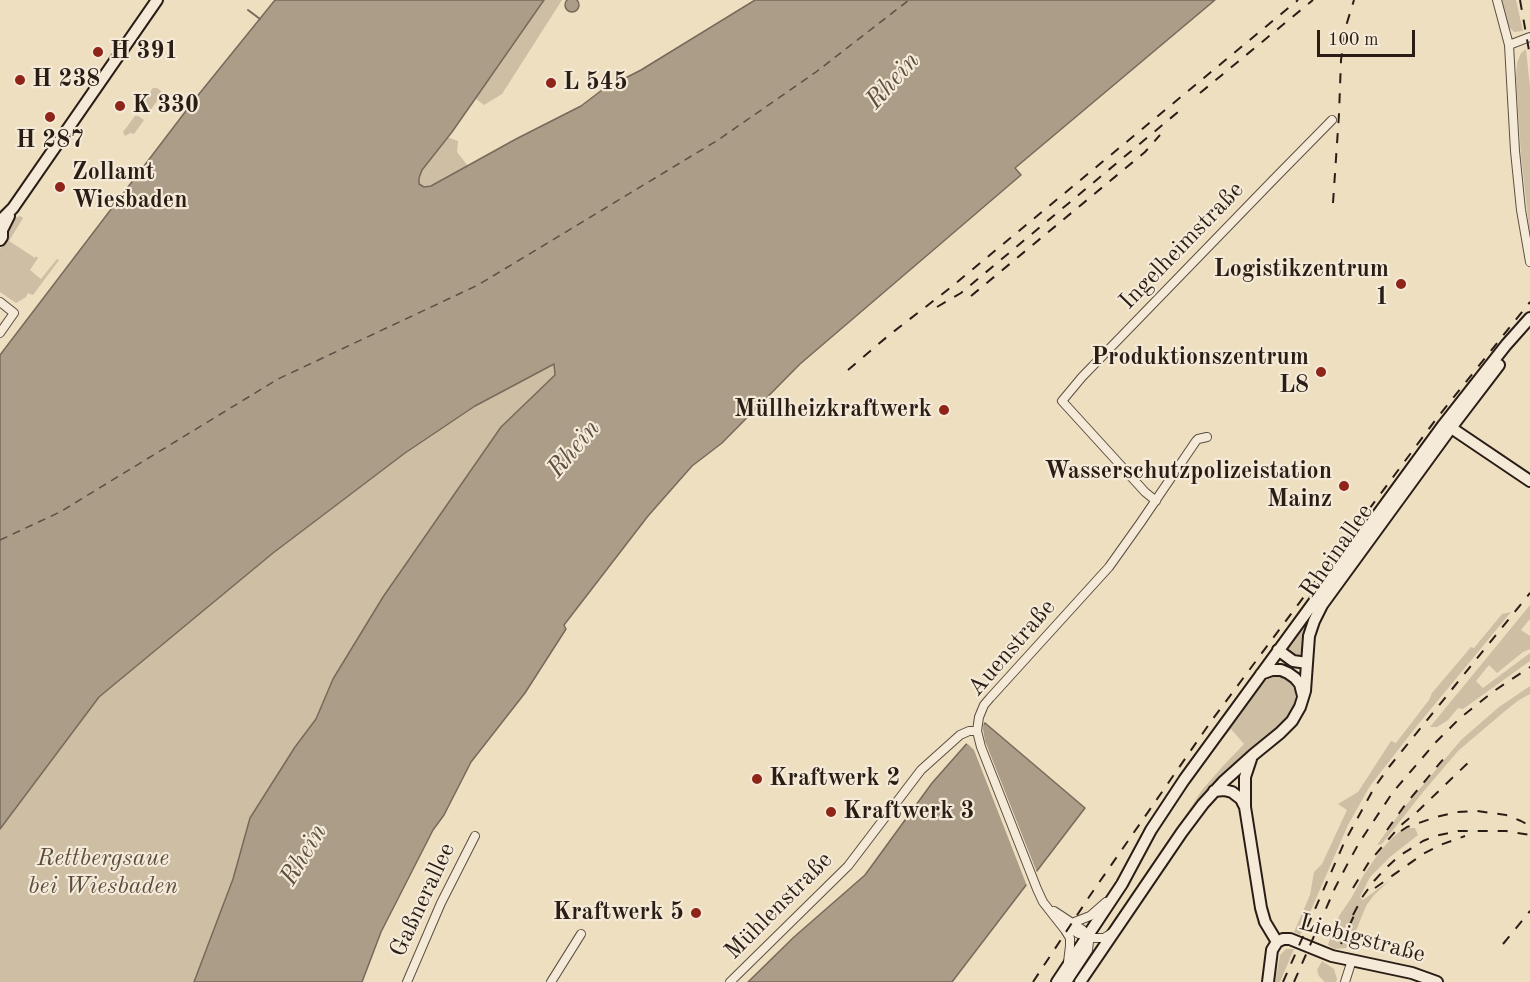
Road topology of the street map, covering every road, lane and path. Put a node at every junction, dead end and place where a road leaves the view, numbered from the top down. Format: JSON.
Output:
{"nodes":[{"id":1,"x":157,"y":0,"type":"edge"},
{"id":2,"x":1497,"y":0,"type":"edge"},
{"id":3,"x":1530,"y":38,"type":"edge"},
{"id":4,"x":1509,"y":45,"type":"junction"},
{"id":5,"x":1332,"y":120,"type":"dead end"},
{"id":6,"x":1,"y":229,"type":"edge"},
{"id":7,"x":1530,"y":262,"type":"edge"},
{"id":8,"x":0,"y":302,"type":"edge"},
{"id":9,"x":1530,"y":318,"type":"edge"},
{"id":10,"x":1530,"y":325,"type":"edge"},
{"id":11,"x":0,"y":333,"type":"edge"},
{"id":12,"x":1448,"y":426,"type":"junction"},
{"id":13,"x":1207,"y":437,"type":"dead end"},
{"id":14,"x":1467,"y":439,"type":"junction"},
{"id":15,"x":1440,"y":444,"type":"junction"},
{"id":16,"x":1530,"y":481,"type":"edge"},
{"id":17,"x":1156,"y":501,"type":"junction"},
{"id":18,"x":1278,"y":650,"type":"junction"},
{"id":19,"x":1307,"y":663,"type":"junction"},
{"id":20,"x":1261,"y":674,"type":"junction"},
{"id":21,"x":1303,"y":700,"type":"junction"},
{"id":22,"x":977,"y":731,"type":"junction"},
{"id":23,"x":1253,"y":755,"type":"junction"},
{"id":24,"x":1214,"y":791,"type":"junction"},
{"id":25,"x":1245,"y":807,"type":"junction"},
{"id":26,"x":475,"y":836,"type":"dead end"},
{"id":27,"x":1117,"y":892,"type":"junction"},
{"id":28,"x":1047,"y":907,"type":"junction"},
{"id":29,"x":1059,"y":922,"type":"junction"},
{"id":30,"x":1072,"y":923,"type":"junction"},
{"id":31,"x":1117,"y":929,"type":"junction"},
{"id":32,"x":581,"y":934,"type":"dead end"},
{"id":33,"x":1087,"y":937,"type":"junction"},
{"id":34,"x":1277,"y":942,"type":"junction"},
{"id":35,"x":1352,"y":960,"type":"junction"},
{"id":36,"x":1067,"y":967,"type":"junction"},
{"id":37,"x":407,"y":982,"type":"edge"},
{"id":38,"x":551,"y":982,"type":"edge"},
{"id":39,"x":730,"y":982,"type":"edge"},
{"id":40,"x":1051,"y":982,"type":"edge"},
{"id":41,"x":1057,"y":982,"type":"edge"},
{"id":42,"x":1067,"y":982,"type":"edge"},
{"id":43,"x":1080,"y":982,"type":"edge"},
{"id":44,"x":1268,"y":982,"type":"edge"},
{"id":45,"x":1345,"y":982,"type":"edge"},
{"id":46,"x":1437,"y":982,"type":"edge"}],
"edges":[{"from":1,"to":6,"type":"main road"},
{"from":2,"to":4,"type":"street"},
{"from":3,"to":4,"type":"street"},
{"from":4,"to":7,"type":"street"},
{"from":5,"to":17,"type":"street","name":"Ingelheimstraße"},
{"from":8,"to":11,"type":"street"},
{"from":9,"to":12,"type":"main road","name":"Rheinallee"},
{"from":10,"to":12,"type":"main road","name":"Rheinallee"},
{"from":12,"to":14,"type":"main road"},
{"from":12,"to":15,"type":"main road","name":"Rheinallee"},
{"from":12,"to":18,"type":"main road","name":"Rheinallee"},
{"from":13,"to":17,"type":"street","name":"Auenstraße"},
{"from":14,"to":15,"type":"main road"},
{"from":14,"to":16,"type":"main road"},
{"from":15,"to":19,"type":"main road","name":"Rheinallee"},
{"from":17,"to":22,"type":"street","name":"Auenstraße"},
{"from":18,"to":19,"type":"main road"},
{"from":18,"to":20,"type":"main road","name":"Rheinallee"},
{"from":19,"to":21,"type":"main road","name":"Rheinallee"},
{"from":20,"to":21,"type":"main road"},
{"from":20,"to":27,"type":"main road","name":"Rheinallee"},
{"from":21,"to":23,"type":"main road","name":"Rheinallee"},
{"from":22,"to":28,"type":"street","name":"Auenstraße"},
{"from":22,"to":39,"type":"street","name":"Mühlenstraße"},
{"from":23,"to":24,"type":"main road","name":"Rheinallee"},
{"from":23,"to":25,"type":"main road"},
{"from":24,"to":25,"type":"main road"},
{"from":24,"to":31,"type":"main road","name":"Rheinallee"},
{"from":25,"to":34,"type":"main road"},
{"from":26,"to":37,"type":"street","name":"Gaßnerallee"},
{"from":27,"to":30,"type":"street"},
{"from":27,"to":33,"type":"main road","name":"Rheinallee"},
{"from":28,"to":29,"type":"street","name":"Auenstraße"},
{"from":28,"to":30,"type":"street"},
{"from":29,"to":33,"type":"street","name":"Auenstraße"},
{"from":29,"to":36,"type":"street","name":"Auenstraße"},
{"from":30,"to":33,"type":"street"},
{"from":31,"to":33,"type":"street"},
{"from":31,"to":43,"type":"main road","name":"Rheinallee"},
{"from":32,"to":38,"type":"street"},
{"from":33,"to":36,"type":"main road","name":"Rheinallee"},
{"from":33,"to":42,"type":"street"},
{"from":34,"to":35,"type":"main road","name":"Liebigstraße"},
{"from":34,"to":44,"type":"main road"},
{"from":35,"to":45,"type":"street"},
{"from":35,"to":46,"type":"main road","name":"Liebigstraße"},
{"from":36,"to":40,"type":"street","name":"Rheinallee"},
{"from":36,"to":41,"type":"main road","name":"Rheinallee"}]}
